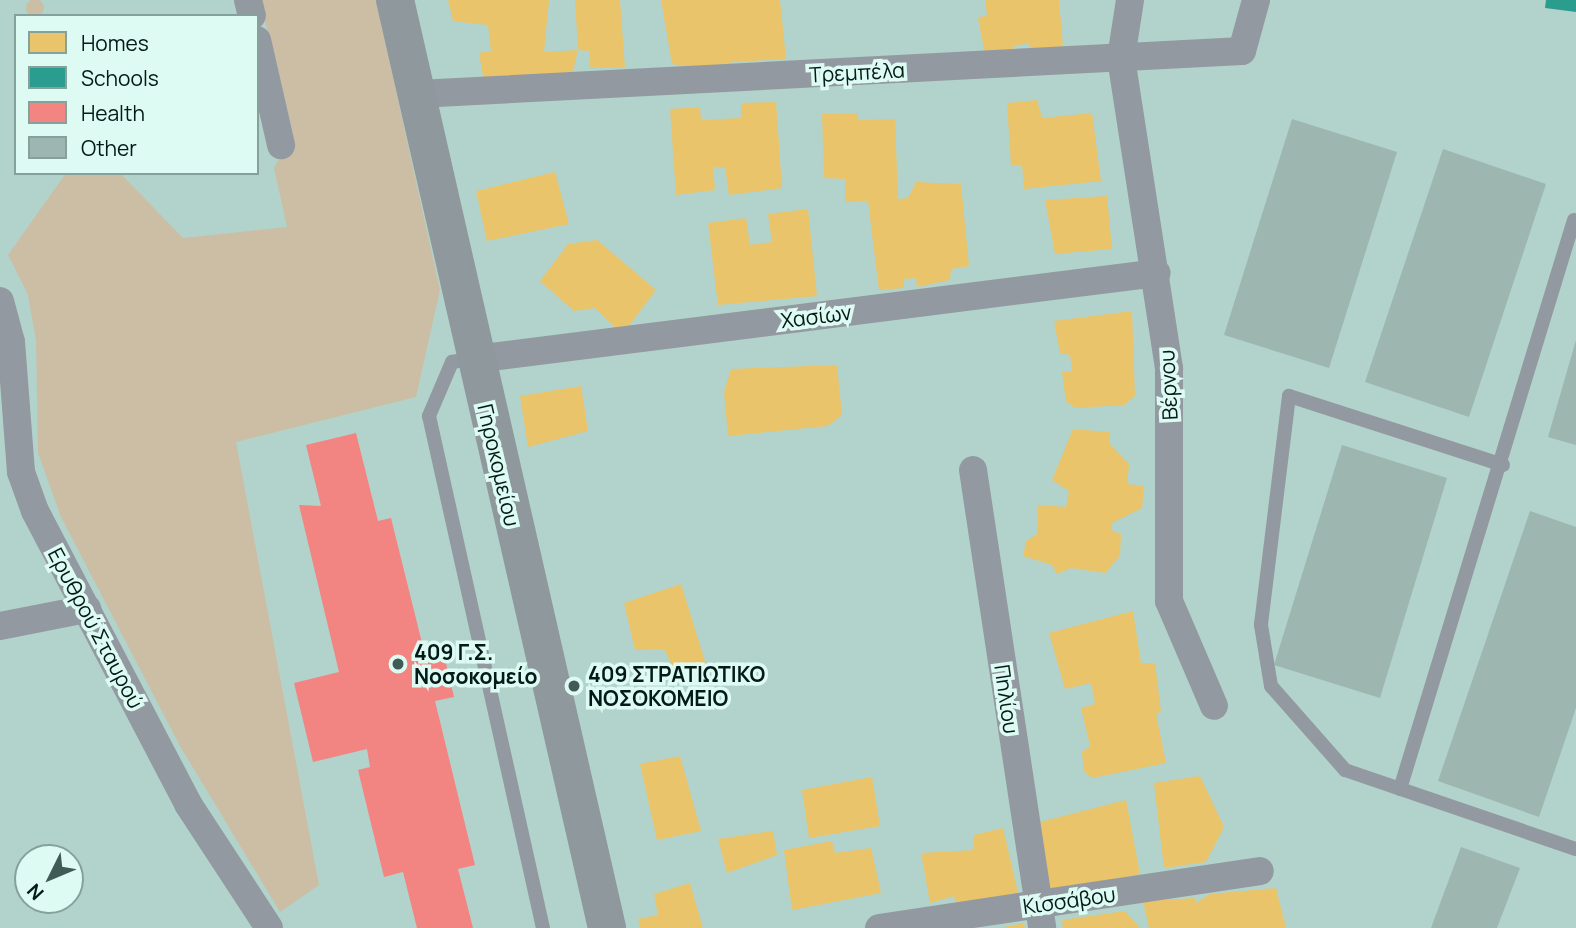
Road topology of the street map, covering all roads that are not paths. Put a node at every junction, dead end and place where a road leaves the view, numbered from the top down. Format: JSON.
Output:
{"nodes":[{"id":1,"x":395,"y":0,"type":"edge"},
{"id":2,"x":1130,"y":0,"type":"edge"},
{"id":3,"x":1256,"y":0,"type":"edge"},
{"id":4,"x":259,"y":49,"type":"edge"},
{"id":5,"x":1121,"y":58,"type":"junction"},
{"id":6,"x":418,"y":94,"type":"junction"},
{"id":7,"x":281,"y":145,"type":"dead end"},
{"id":8,"x":1574,"y":219,"type":"dead end"},
{"id":9,"x":1157,"y":273,"type":"junction"},
{"id":10,"x":0,"y":301,"type":"edge"},
{"id":11,"x":475,"y":359,"type":"junction"},
{"id":12,"x":1503,"y":465,"type":"junction"},
{"id":13,"x":974,"y":470,"type":"dead end"},
{"id":14,"x":87,"y":609,"type":"junction"},
{"id":15,"x":0,"y":626,"type":"edge"},
{"id":16,"x":1214,"y":706,"type":"dead end"},
{"id":17,"x":1400,"y":789,"type":"junction"},
{"id":18,"x":1576,"y":832,"type":"edge"},
{"id":19,"x":1574,"y":848,"type":"edge"},
{"id":20,"x":1260,"y":871,"type":"dead end"},
{"id":21,"x":1040,"y":916,"type":"edge"},
{"id":22,"x":269,"y":928,"type":"edge"},
{"id":23,"x":543,"y":928,"type":"edge"},
{"id":24,"x":607,"y":928,"type":"edge"},
{"id":25,"x":879,"y":928,"type":"edge"}],
"edges":[{"from":1,"to":6,"type":"main road","name":"Γηροκομείου"},
{"from":2,"to":5,"type":"street","name":"Βέρνου"},
{"from":3,"to":5,"type":"street","name":"Τρεμπέλα"},
{"from":4,"to":7,"type":"street"},
{"from":5,"to":6,"type":"street","name":"Τρεμπέλα"},
{"from":5,"to":9,"type":"street","name":"Βέρνου"},
{"from":6,"to":11,"type":"main road","name":"Γηροκομείου"},
{"from":8,"to":12,"type":"lane"},
{"from":9,"to":11,"type":"street","name":"Χασίων"},
{"from":9,"to":16,"type":"street","name":"Βέρνου"},
{"from":10,"to":14,"type":"street","name":"Ερυθρού Σταυρού"},
{"from":11,"to":23,"type":"lane"},
{"from":11,"to":24,"type":"main road","name":"Γηροκομείου"},
{"from":12,"to":17,"type":"lane"},
{"from":12,"to":17,"type":"lane"},
{"from":13,"to":21,"type":"street","name":"Πηλίου"},
{"from":14,"to":15,"type":"street"},
{"from":14,"to":22,"type":"street","name":"Ερυθρού Σταυρού"},
{"from":17,"to":19,"type":"lane"},
{"from":18,"to":19,"type":"lane"},
{"from":20,"to":21,"type":"street","name":"Κισσάβου"},
{"from":21,"to":25,"type":"street","name":"Κισσάβου"}]}
